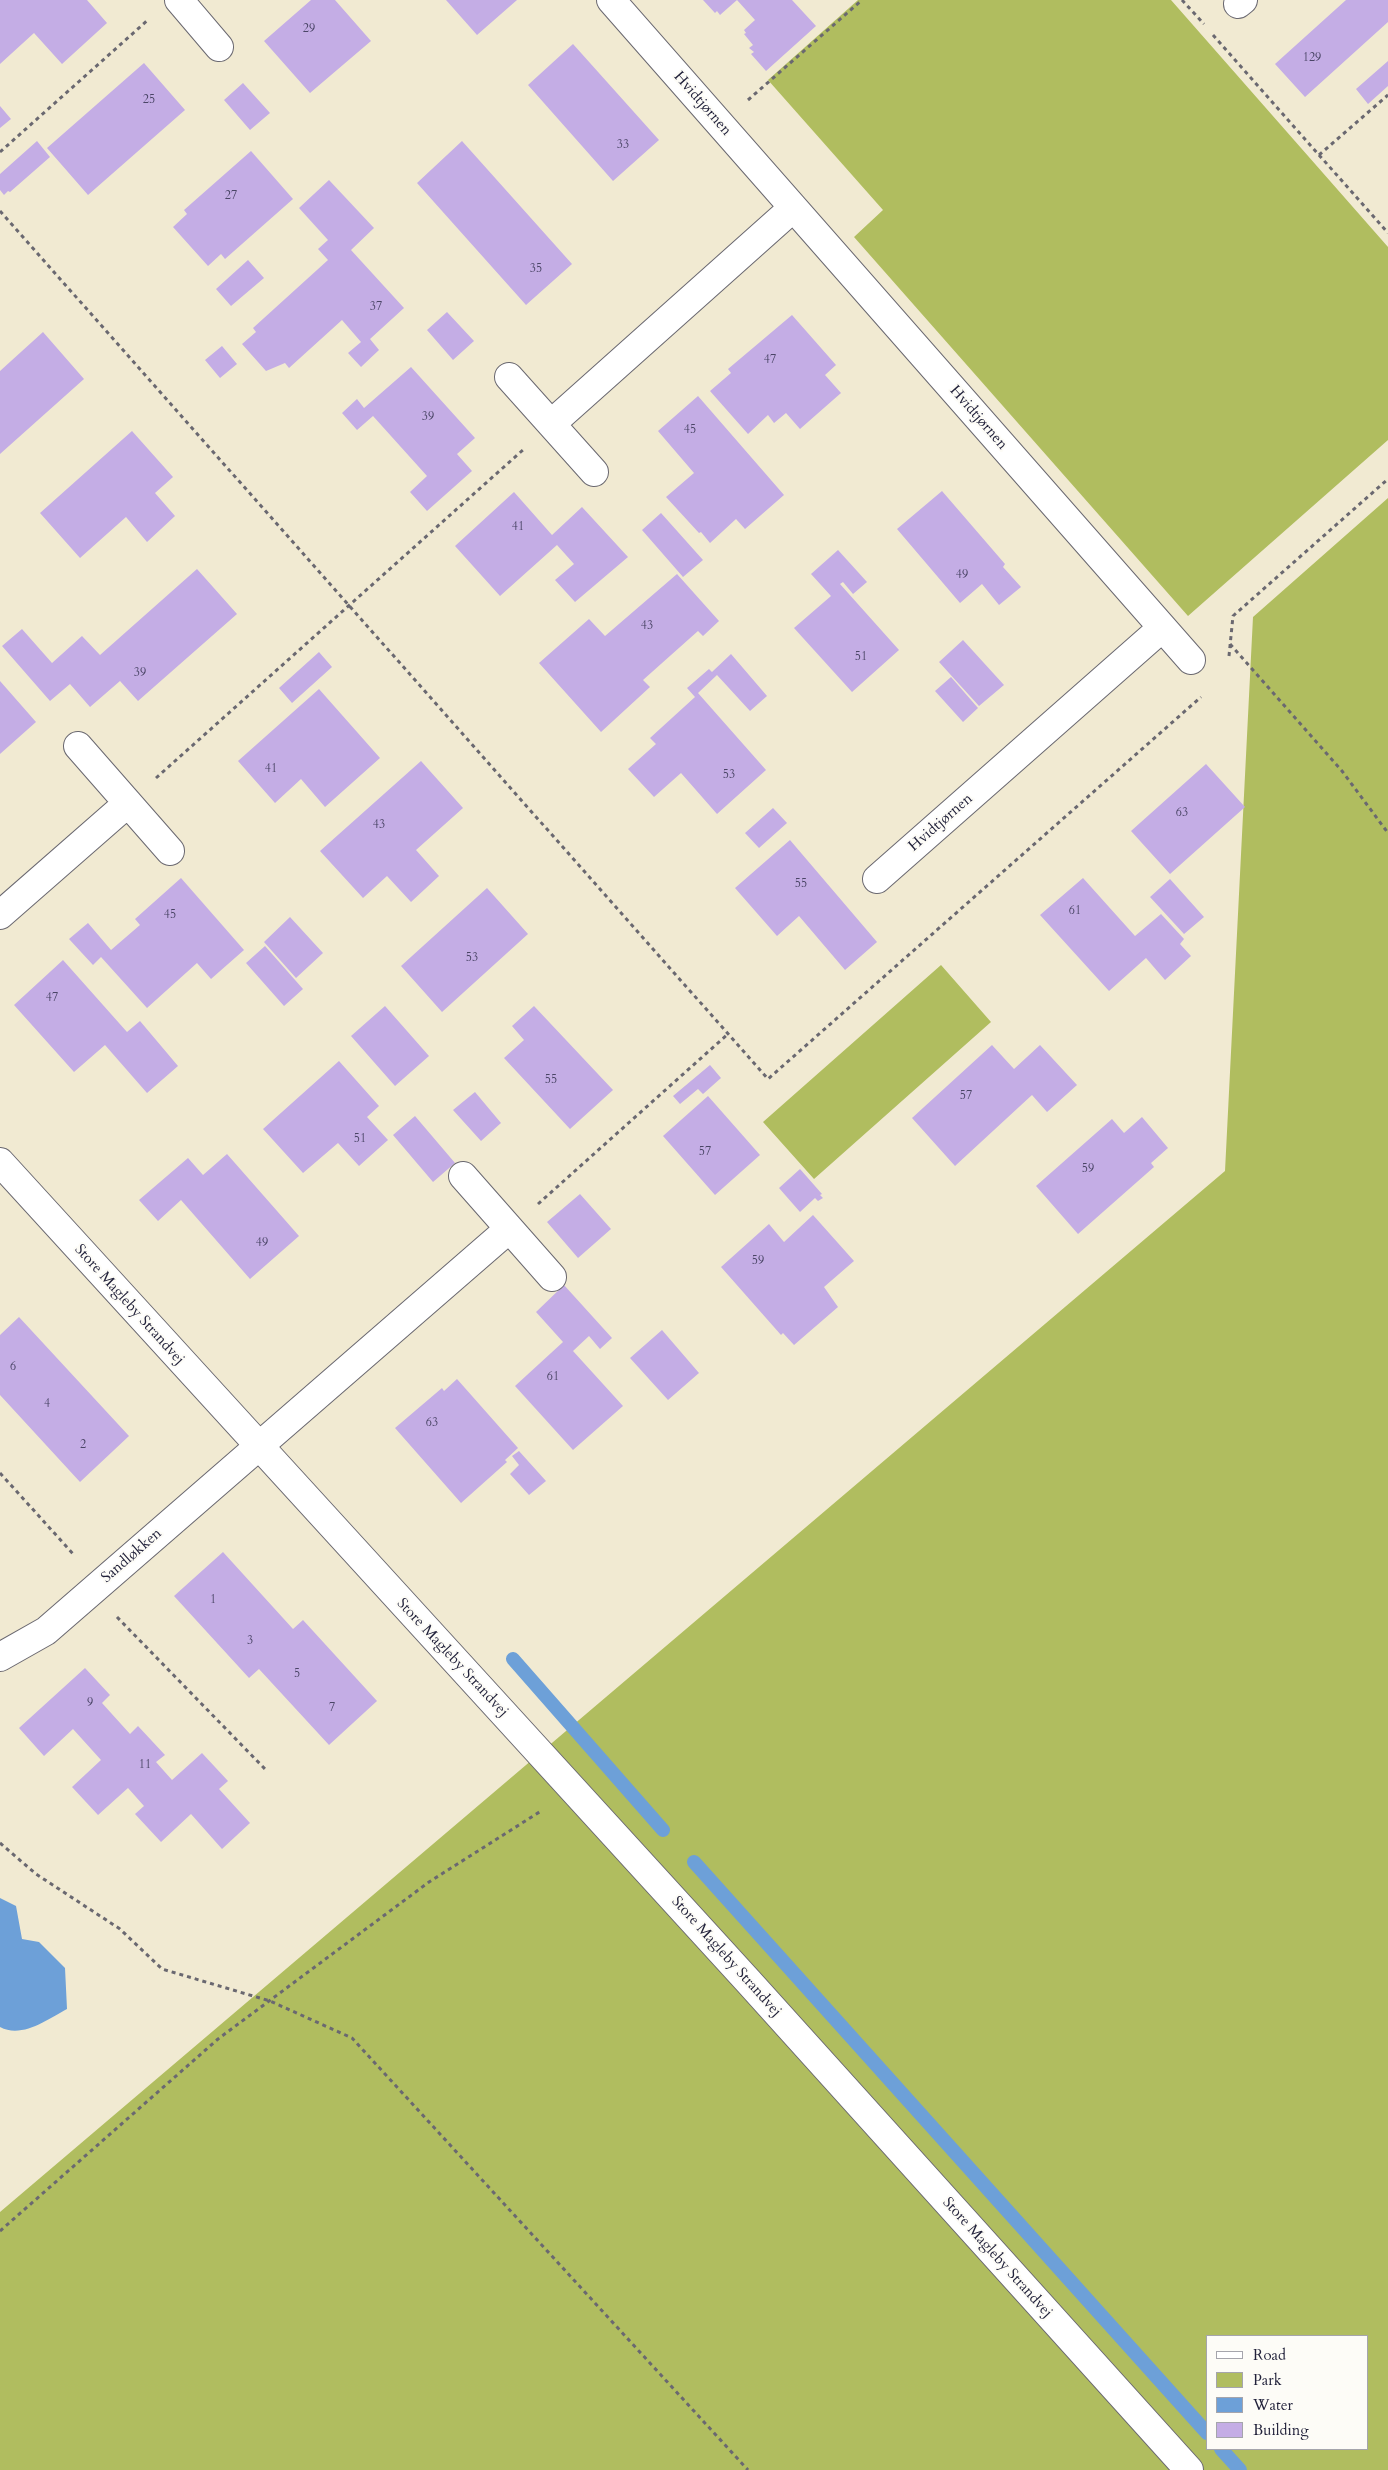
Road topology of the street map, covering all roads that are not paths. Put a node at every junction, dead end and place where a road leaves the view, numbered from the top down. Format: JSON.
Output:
{"nodes":[{"id":1,"x":179,"y":0,"type":"edge"},
{"id":2,"x":611,"y":0,"type":"edge"},
{"id":3,"x":219,"y":47,"type":"dead end"},
{"id":4,"x":793,"y":208,"type":"junction"},
{"id":5,"x":510,"y":377,"type":"dead end"},
{"id":6,"x":551,"y":424,"type":"junction"},
{"id":7,"x":594,"y":472,"type":"dead end"},
{"id":8,"x":1162,"y":628,"type":"junction"},
{"id":9,"x":1191,"y":660,"type":"dead end"},
{"id":10,"x":78,"y":746,"type":"dead end"},
{"id":11,"x":128,"y":803,"type":"junction"},
{"id":12,"x":170,"y":852,"type":"dead end"},
{"id":13,"x":877,"y":879,"type":"dead end"},
{"id":14,"x":0,"y":915,"type":"edge"},
{"id":15,"x":0,"y":1162,"type":"edge"},
{"id":16,"x":463,"y":1176,"type":"dead end"},
{"id":17,"x":510,"y":1229,"type":"junction"},
{"id":18,"x":552,"y":1277,"type":"dead end"},
{"id":19,"x":259,"y":1447,"type":"junction"},
{"id":20,"x":0,"y":1657,"type":"edge"},
{"id":21,"x":1189,"y":2470,"type":"edge"}],
"edges":[{"from":1,"to":3,"type":"street"},
{"from":2,"to":4,"type":"street","name":"Hvidtjørnen"},
{"from":4,"to":6,"type":"street"},
{"from":4,"to":8,"type":"street","name":"Hvidtjørnen"},
{"from":5,"to":6,"type":"street"},
{"from":6,"to":7,"type":"street"},
{"from":8,"to":9,"type":"street","name":"Hvidtjørnen"},
{"from":8,"to":13,"type":"street","name":"Hvidtjørnen"},
{"from":10,"to":11,"type":"street"},
{"from":11,"to":12,"type":"street"},
{"from":11,"to":14,"type":"street"},
{"from":15,"to":19,"type":"street","name":"Store Magleby Strandvej"},
{"from":16,"to":17,"type":"street"},
{"from":17,"to":18,"type":"street"},
{"from":17,"to":19,"type":"street"},
{"from":19,"to":20,"type":"street","name":"Sandløkken"},
{"from":19,"to":21,"type":"street","name":"Store Magleby Strandvej"}]}
